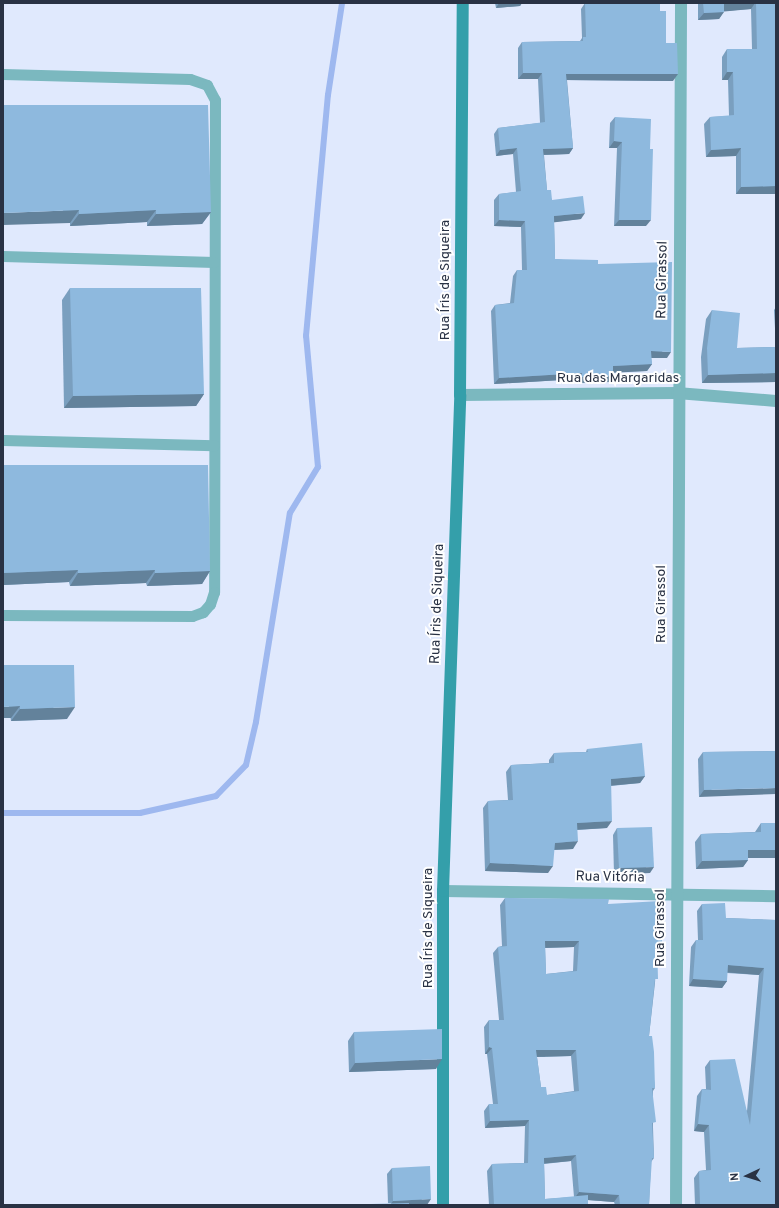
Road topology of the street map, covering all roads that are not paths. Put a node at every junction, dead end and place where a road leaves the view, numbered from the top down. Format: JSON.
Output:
{"nodes":[{"id":1,"x":463,"y":3,"type":"edge"},
{"id":2,"x":681,"y":3,"type":"edge"},
{"id":3,"x":3,"y":74,"type":"edge"},
{"id":4,"x":3,"y":256,"type":"edge"},
{"id":5,"x":214,"y":262,"type":"junction"},
{"id":6,"x":677,"y":393,"type":"junction"},
{"id":7,"x":460,"y":395,"type":"junction"},
{"id":8,"x":776,"y":401,"type":"edge"},
{"id":9,"x":3,"y":440,"type":"edge"},
{"id":10,"x":214,"y":445,"type":"junction"},
{"id":11,"x":3,"y":614,"type":"edge"},
{"id":12,"x":443,"y":891,"type":"junction"},
{"id":13,"x":676,"y":894,"type":"junction"},
{"id":14,"x":776,"y":896,"type":"edge"},
{"id":15,"x":443,"y":1205,"type":"edge"},
{"id":16,"x":676,"y":1205,"type":"edge"}],
"edges":[{"from":1,"to":7,"type":"street","name":"Rua Íris de Siqueira"},
{"from":2,"to":6,"type":"street","name":"Rua Girassol"},
{"from":3,"to":5,"type":"lane"},
{"from":4,"to":5,"type":"lane"},
{"from":5,"to":10,"type":"lane"},
{"from":6,"to":7,"type":"street","name":"Rua das Margaridas"},
{"from":6,"to":8,"type":"street","name":"Rua das Margaridas"},
{"from":6,"to":13,"type":"street","name":"Rua Girassol"},
{"from":7,"to":12,"type":"street","name":"Rua Íris de Siqueira"},
{"from":9,"to":10,"type":"lane"},
{"from":10,"to":11,"type":"lane"},
{"from":12,"to":13,"type":"street","name":"Rua Vitória"},
{"from":12,"to":15,"type":"street","name":"Rua Íris de Siqueira"},
{"from":13,"to":14,"type":"street","name":"Rua Vitória"},
{"from":13,"to":16,"type":"street","name":"Rua Girassol"}]}
